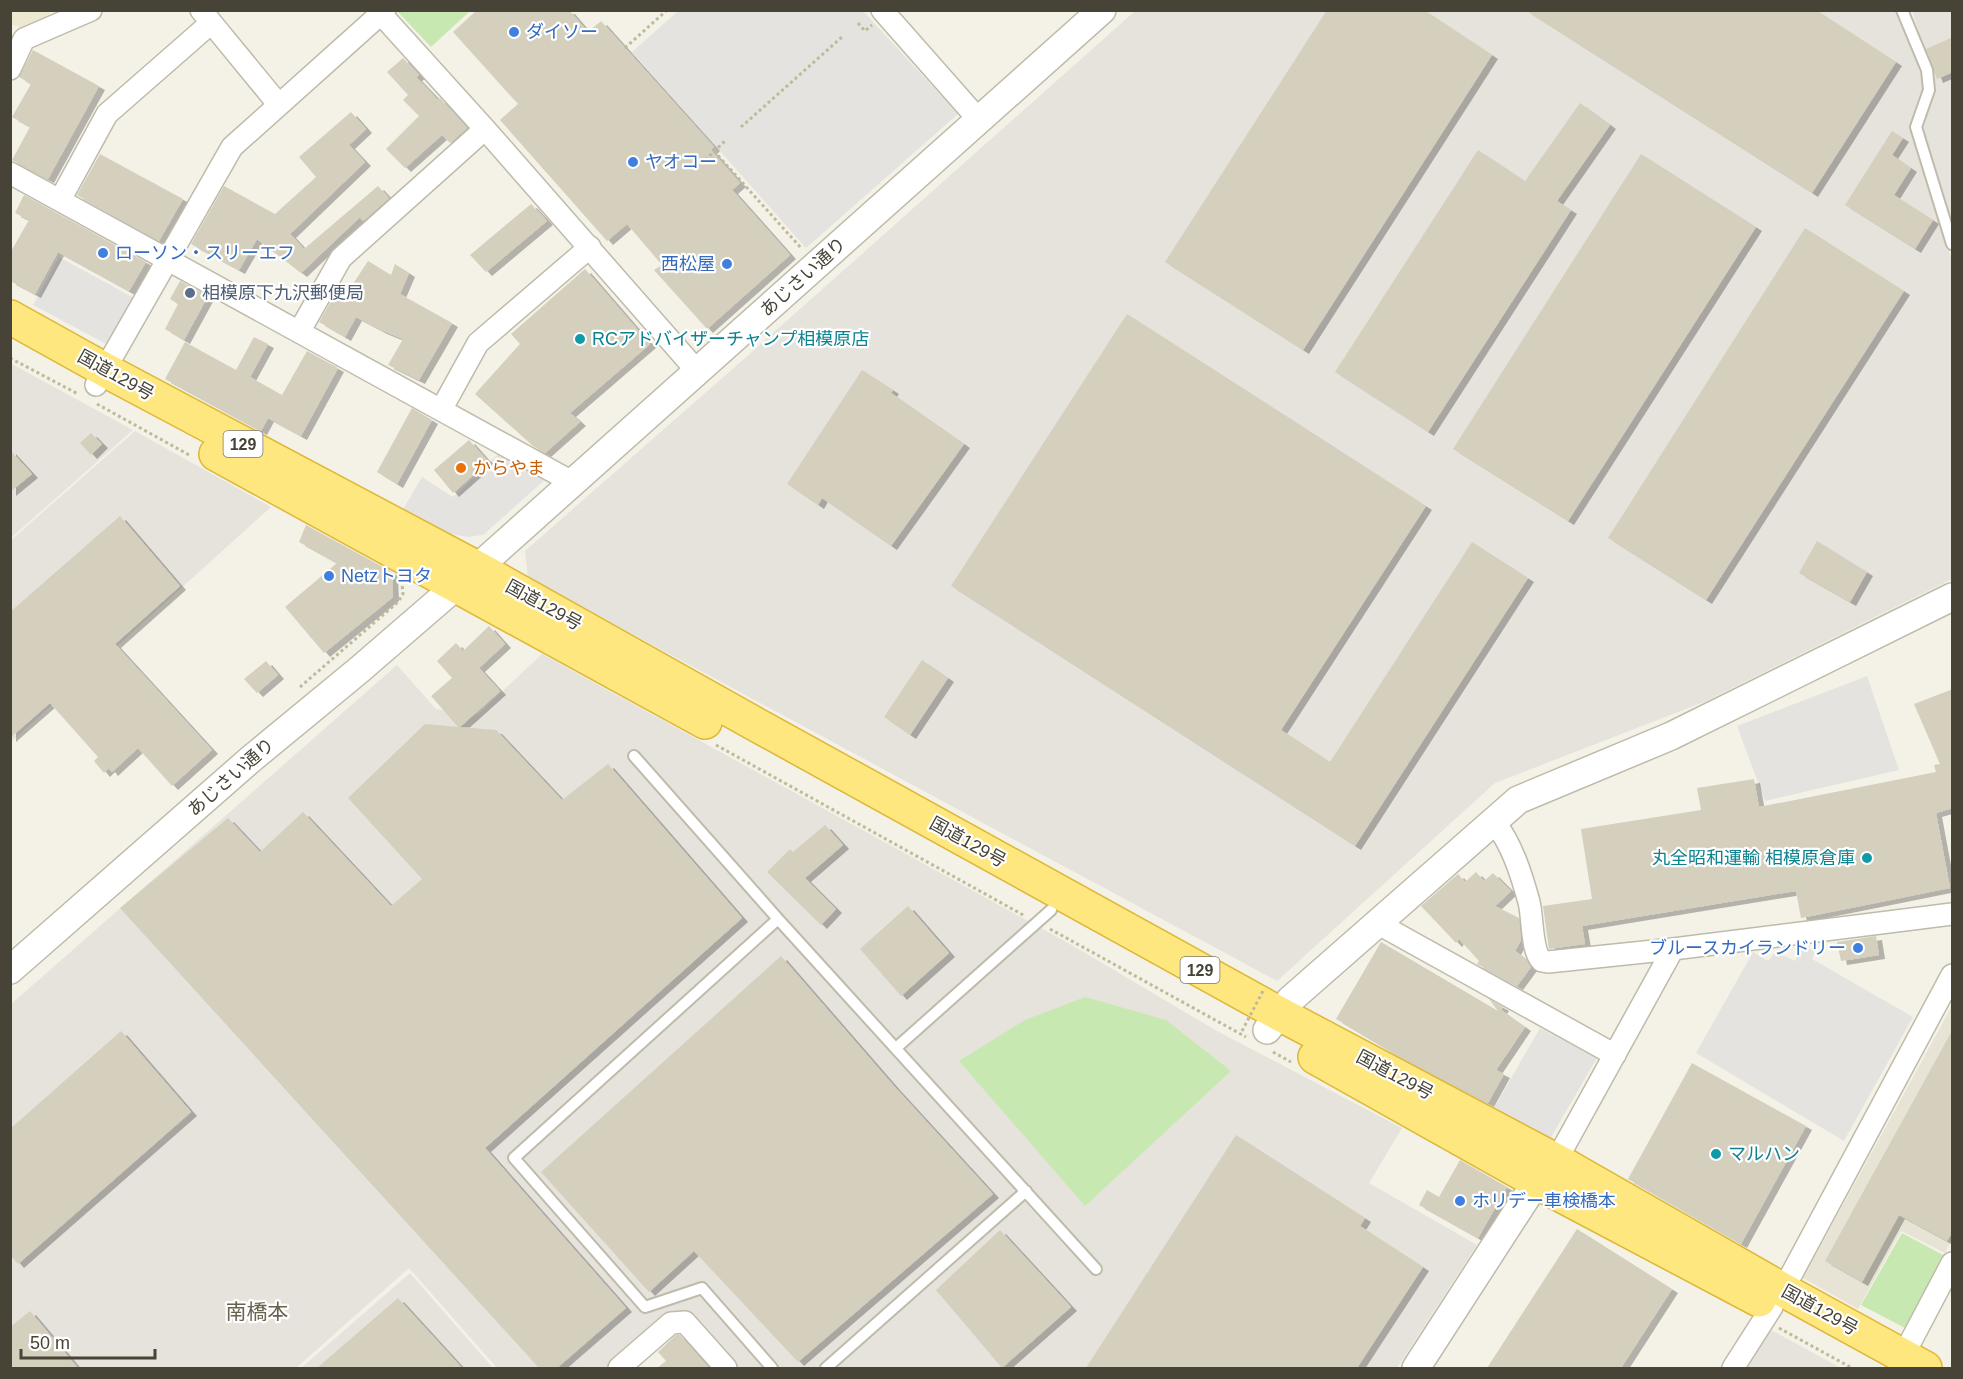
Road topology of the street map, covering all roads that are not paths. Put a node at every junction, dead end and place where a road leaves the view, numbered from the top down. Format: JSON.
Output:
{"nodes":[{"id":1,"x":91,"y":10,"type":"edge"},
{"id":2,"x":1102,"y":10,"type":"edge"},
{"id":3,"x":1902,"y":10,"type":"edge"},
{"id":4,"x":383,"y":12,"type":"edge"},
{"id":5,"x":880,"y":15,"type":"edge"},
{"id":6,"x":206,"y":17,"type":"edge"},
{"id":7,"x":10,"y":69,"type":"edge"},
{"id":8,"x":279,"y":105,"type":"junction"},
{"id":9,"x":979,"y":120,"type":"junction"},
{"id":10,"x":485,"y":129,"type":"junction"},
{"id":11,"x":10,"y":173,"type":"edge"},
{"id":12,"x":60,"y":200,"type":"junction"},
{"id":13,"x":1953,"y":244,"type":"edge"},
{"id":14,"x":590,"y":247,"type":"junction"},
{"id":15,"x":168,"y":260,"type":"junction"},
{"id":16,"x":10,"y":317,"type":"edge"},
{"id":17,"x":299,"y":332,"type":"junction"},
{"id":18,"x":10,"y":338,"type":"edge"},
{"id":19,"x":697,"y":371,"type":"junction"},
{"id":20,"x":92,"y":387,"type":"junction"},
{"id":21,"x":441,"y":410,"type":"junction"},
{"id":22,"x":572,"y":483,"type":"junction"},
{"id":23,"x":466,"y":577,"type":"junction"},
{"id":24,"x":1953,"y":597,"type":"edge"},
{"id":25,"x":634,"y":756,"type":"dead end"},
{"id":26,"x":1493,"y":820,"type":"junction"},
{"id":27,"x":1953,"y":914,"type":"edge"},
{"id":28,"x":1045,"y":916,"type":"junction"},
{"id":29,"x":778,"y":919,"type":"junction"},
{"id":30,"x":1377,"y":923,"type":"junction"},
{"id":31,"x":1672,"y":949,"type":"junction"},
{"id":32,"x":10,"y":970,"type":"edge"},
{"id":33,"x":1953,"y":975,"type":"edge"},
{"id":34,"x":1262,"y":1025,"type":"junction"},
{"id":35,"x":896,"y":1048,"type":"junction"},
{"id":36,"x":1615,"y":1055,"type":"junction"},
{"id":37,"x":1546,"y":1171,"type":"junction"},
{"id":38,"x":1026,"y":1191,"type":"junction"},
{"id":39,"x":1953,"y":1263,"type":"edge"},
{"id":40,"x":1096,"y":1269,"type":"dead end"},
{"id":41,"x":1773,"y":1306,"type":"junction"},
{"id":42,"x":1904,"y":1364,"type":"edge"},
{"id":43,"x":619,"y":1368,"type":"edge"},
{"id":44,"x":726,"y":1368,"type":"edge"},
{"id":45,"x":772,"y":1368,"type":"edge"},
{"id":46,"x":826,"y":1368,"type":"edge"},
{"id":47,"x":1416,"y":1368,"type":"edge"},
{"id":48,"x":1733,"y":1368,"type":"edge"}],
"edges":[{"from":1,"to":7,"type":"street"},
{"from":2,"to":9,"type":"street","name":"あじさい通り"},
{"from":3,"to":13,"type":"lane"},
{"from":4,"to":8,"type":"street"},
{"from":4,"to":10,"type":"street"},
{"from":5,"to":9,"type":"street"},
{"from":6,"to":8,"type":"street"},
{"from":6,"to":12,"type":"street"},
{"from":8,"to":15,"type":"street"},
{"from":9,"to":19,"type":"street","name":"あじさい通り"},
{"from":10,"to":14,"type":"street"},
{"from":10,"to":17,"type":"street"},
{"from":11,"to":12,"type":"street"},
{"from":12,"to":15,"type":"street"},
{"from":14,"to":19,"type":"street"},
{"from":14,"to":21,"type":"street"},
{"from":15,"to":17,"type":"street"},
{"from":15,"to":20,"type":"street"},
{"from":16,"to":20,"type":"highway","name":"国道129号","number":"129"},
{"from":17,"to":21,"type":"street"},
{"from":18,"to":20,"type":"highway","name":"国道129号","number":"129"},
{"from":19,"to":22,"type":"street","name":"あじさい通り"},
{"from":20,"to":23,"type":"highway","name":"国道129号","number":"129"},
{"from":21,"to":22,"type":"street"},
{"from":22,"to":23,"type":"street","name":"あじさい通り"},
{"from":23,"to":28,"type":"highway","name":"国道129号","number":"129"},
{"from":23,"to":32,"type":"street","name":"あじさい通り"},
{"from":23,"to":34,"type":"highway","name":"国道129号","number":"129"},
{"from":24,"to":26,"type":"street"},
{"from":25,"to":29,"type":"lane"},
{"from":26,"to":30,"type":"street"},
{"from":26,"to":31,"type":"street"},
{"from":27,"to":31,"type":"street"},
{"from":28,"to":34,"type":"highway","name":"国道129号","number":"129"},
{"from":28,"to":35,"type":"lane"},
{"from":29,"to":35,"type":"lane"},
{"from":29,"to":45,"type":"lane"},
{"from":30,"to":34,"type":"street"},
{"from":30,"to":36,"type":"street"},
{"from":31,"to":36,"type":"street"},
{"from":33,"to":41,"type":"street"},
{"from":34,"to":37,"type":"highway","name":"国道129号","number":"129"},
{"from":35,"to":38,"type":"lane"},
{"from":36,"to":37,"type":"street"},
{"from":37,"to":41,"type":"highway","name":"国道129号","number":"129"},
{"from":37,"to":47,"type":"street"},
{"from":38,"to":40,"type":"lane"},
{"from":38,"to":46,"type":"lane"},
{"from":39,"to":42,"type":"street"},
{"from":41,"to":42,"type":"highway","name":"国道129号","number":"129"},
{"from":41,"to":48,"type":"street"},
{"from":43,"to":44,"type":"street"}]}
